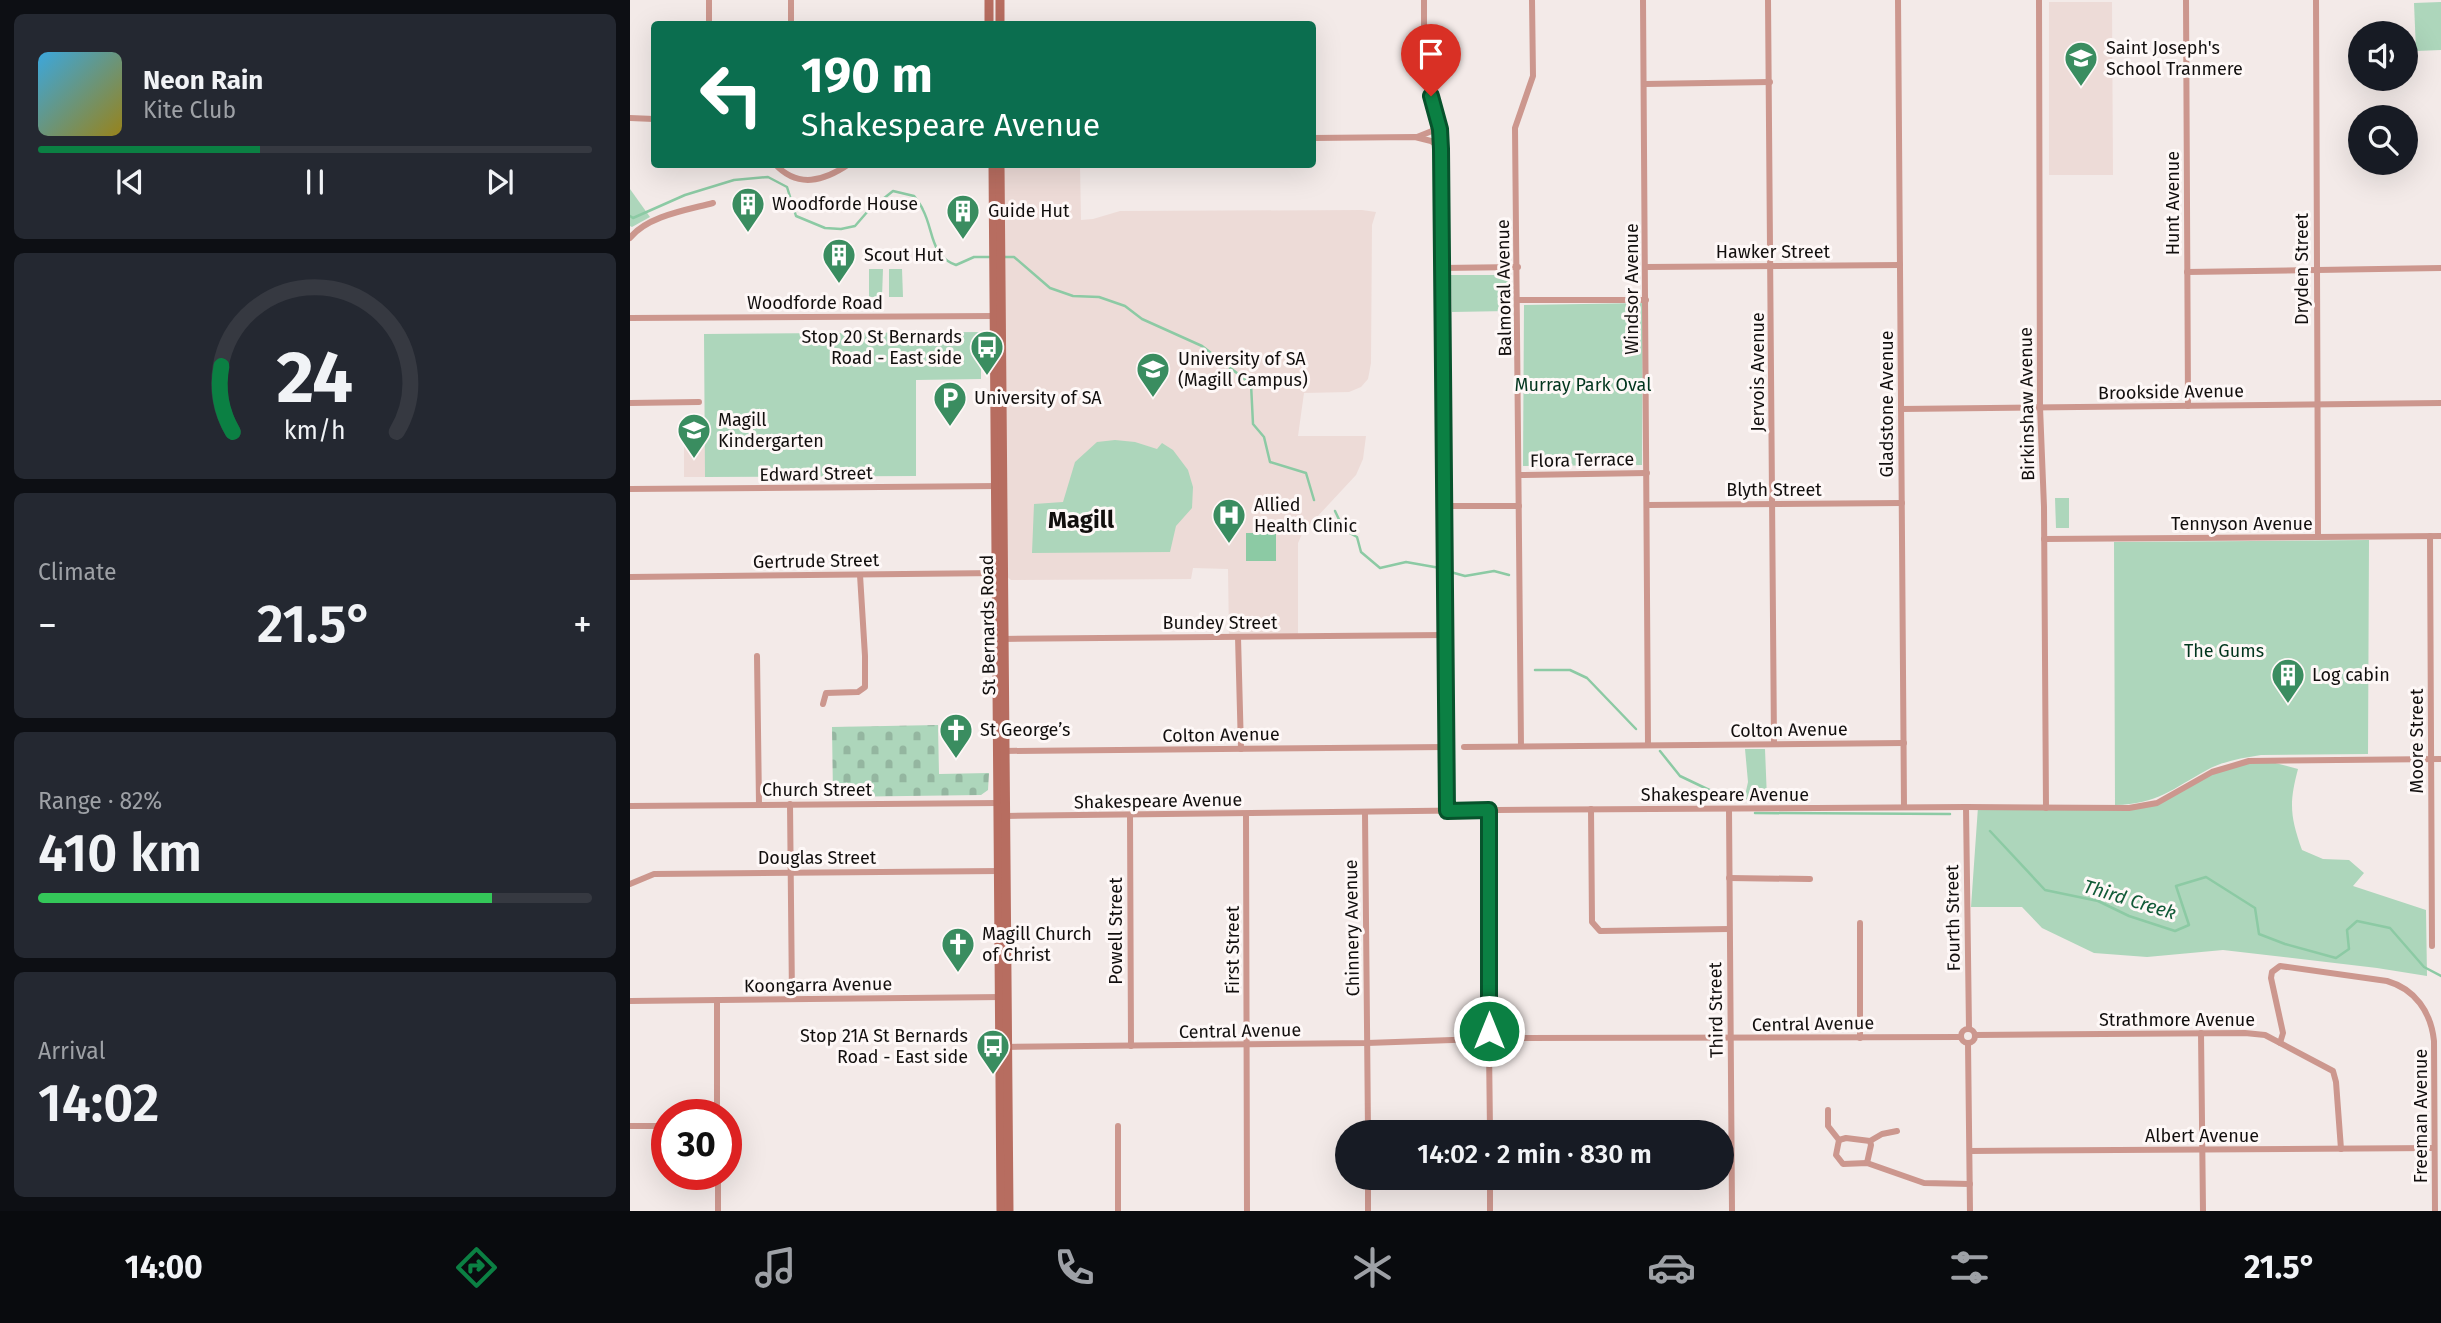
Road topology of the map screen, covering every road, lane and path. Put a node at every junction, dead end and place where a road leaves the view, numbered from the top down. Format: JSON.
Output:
{"nodes":[{"id":1,"x":709,"y":0,"type":"edge"},
{"id":2,"x":791,"y":0,"type":"edge"},
{"id":3,"x":989,"y":0,"type":"edge"},
{"id":4,"x":1000,"y":0,"type":"edge"},
{"id":5,"x":1423,"y":0,"type":"edge"},
{"id":6,"x":1532,"y":0,"type":"edge"},
{"id":7,"x":1643,"y":0,"type":"edge"},
{"id":8,"x":1768,"y":0,"type":"edge"},
{"id":9,"x":1898,"y":0,"type":"edge"},
{"id":10,"x":2039,"y":0,"type":"edge"},
{"id":11,"x":2186,"y":0,"type":"edge"},
{"id":12,"x":2316,"y":0,"type":"edge"},
{"id":13,"x":709,"y":21,"type":"edge"},
{"id":14,"x":791,"y":21,"type":"edge"},
{"id":15,"x":989,"y":21,"type":"edge"},
{"id":16,"x":1000,"y":21,"type":"edge"},
{"id":17,"x":1770,"y":82,"type":"junction"},
{"id":18,"x":1645,"y":84,"type":"junction"},
{"id":19,"x":630,"y":118,"type":"edge"},
{"id":20,"x":651,"y":118,"type":"edge"},
{"id":21,"x":1438,"y":122,"type":"junction"},
{"id":22,"x":1316,"y":138,"type":"edge"},
{"id":23,"x":1415,"y":138,"type":"junction"},
{"id":24,"x":1441,"y":149,"type":"junction"},
{"id":25,"x":779,"y":168,"type":"edge"},
{"id":26,"x":842,"y":168,"type":"edge"},
{"id":27,"x":993,"y":168,"type":"edge"},
{"id":28,"x":1000,"y":168,"type":"edge"},
{"id":29,"x":713,"y":203,"type":"dead end"},
{"id":30,"x":630,"y":238,"type":"edge"},
{"id":31,"x":1900,"y":265,"type":"junction"},
{"id":32,"x":1772,"y":266,"type":"junction"},
{"id":33,"x":1646,"y":267,"type":"junction"},
{"id":34,"x":1442,"y":268,"type":"junction"},
{"id":35,"x":1518,"y":268,"type":"junction"},
{"id":36,"x":2441,"y":268,"type":"edge"},
{"id":37,"x":997,"y":269,"type":"junction"},
{"id":38,"x":2316,"y":270,"type":"junction"},
{"id":39,"x":2187,"y":272,"type":"junction"},
{"id":40,"x":1519,"y":300,"type":"junction"},
{"id":41,"x":1646,"y":300,"type":"junction"},
{"id":42,"x":997,"y":316,"type":"junction"},
{"id":43,"x":630,"y":318,"type":"edge"},
{"id":44,"x":630,"y":402,"type":"edge"},
{"id":45,"x":699,"y":402,"type":"dead end"},
{"id":46,"x":2441,"y":403,"type":"edge"},
{"id":47,"x":2316,"y":405,"type":"junction"},
{"id":48,"x":2188,"y":406,"type":"junction"},
{"id":49,"x":2040,"y":407,"type":"junction"},
{"id":50,"x":1901,"y":409,"type":"junction"},
{"id":51,"x":1647,"y":473,"type":"junction"},
{"id":52,"x":1519,"y":475,"type":"junction"},
{"id":53,"x":999,"y":486,"type":"junction"},
{"id":54,"x":630,"y":489,"type":"edge"},
{"id":55,"x":1773,"y":503,"type":"junction"},
{"id":56,"x":1902,"y":503,"type":"junction"},
{"id":57,"x":1647,"y":505,"type":"junction"},
{"id":58,"x":1443,"y":506,"type":"junction"},
{"id":59,"x":1519,"y":506,"type":"junction"},
{"id":60,"x":2441,"y":536,"type":"edge"},
{"id":61,"x":2318,"y":537,"type":"junction"},
{"id":62,"x":2430,"y":537,"type":"junction"},
{"id":63,"x":2044,"y":539,"type":"junction"},
{"id":64,"x":999,"y":573,"type":"junction"},
{"id":65,"x":860,"y":575,"type":"junction"},
{"id":66,"x":630,"y":577,"type":"edge"},
{"id":67,"x":1445,"y":635,"type":"junction"},
{"id":68,"x":1238,"y":637,"type":"junction"},
{"id":69,"x":1000,"y":639,"type":"junction"},
{"id":70,"x":757,"y":656,"type":"dead end"},
{"id":71,"x":823,"y":704,"type":"dead end"},
{"id":72,"x":1904,"y":743,"type":"junction"},
{"id":73,"x":1774,"y":744,"type":"junction"},
{"id":74,"x":1648,"y":745,"type":"junction"},
{"id":75,"x":1446,"y":747,"type":"junction"},
{"id":76,"x":1464,"y":747,"type":"dead end"},
{"id":77,"x":1521,"y":747,"type":"junction"},
{"id":78,"x":1241,"y":749,"type":"junction"},
{"id":79,"x":1001,"y":751,"type":"junction"},
{"id":80,"x":2431,"y":759,"type":"junction"},
{"id":81,"x":2441,"y":759,"type":"edge"},
{"id":82,"x":1001,"y":803,"type":"junction"},
{"id":83,"x":759,"y":804,"type":"junction"},
{"id":84,"x":790,"y":804,"type":"junction"},
{"id":85,"x":630,"y":806,"type":"edge"},
{"id":86,"x":1904,"y":807,"type":"junction"},
{"id":87,"x":1966,"y":807,"type":"junction"},
{"id":88,"x":2046,"y":808,"type":"junction"},
{"id":89,"x":1729,"y":809,"type":"junction"},
{"id":90,"x":1489,"y":810,"type":"junction"},
{"id":91,"x":1591,"y":810,"type":"junction"},
{"id":92,"x":1447,"y":811,"type":"junction"},
{"id":93,"x":1365,"y":813,"type":"junction"},
{"id":94,"x":1246,"y":814,"type":"junction"},
{"id":95,"x":1130,"y":815,"type":"junction"},
{"id":96,"x":1002,"y":816,"type":"junction"},
{"id":97,"x":1002,"y":871,"type":"junction"},
{"id":98,"x":791,"y":873,"type":"junction"},
{"id":99,"x":1730,"y":878,"type":"junction"},
{"id":100,"x":1810,"y":879,"type":"dead end"},
{"id":101,"x":630,"y":884,"type":"edge"},
{"id":102,"x":2432,"y":887,"type":"junction"},
{"id":103,"x":2441,"y":887,"type":"edge"},
{"id":104,"x":1860,"y":923,"type":"dead end"},
{"id":105,"x":1729,"y":929,"type":"junction"},
{"id":106,"x":2432,"y":946,"type":"dead end"},
{"id":107,"x":1003,"y":997,"type":"junction"},
{"id":108,"x":792,"y":999,"type":"junction"},
{"id":109,"x":717,"y":1000,"type":"junction"},
{"id":110,"x":630,"y":1001,"type":"edge"},
{"id":111,"x":1969,"y":1029,"type":"junction"},
{"id":112,"x":1489,"y":1031,"type":"junction"},
{"id":113,"x":2201,"y":1033,"type":"junction"},
{"id":114,"x":1975,"y":1035,"type":"junction"},
{"id":115,"x":1961,"y":1037,"type":"junction"},
{"id":116,"x":1497,"y":1038,"type":"junction"},
{"id":117,"x":1860,"y":1038,"type":"junction"},
{"id":118,"x":1481,"y":1039,"type":"junction"},
{"id":119,"x":1730,"y":1039,"type":"junction"},
{"id":120,"x":2280,"y":1042,"type":"junction"},
{"id":121,"x":1367,"y":1043,"type":"junction"},
{"id":122,"x":1968,"y":1043,"type":"junction"},
{"id":123,"x":1248,"y":1045,"type":"junction"},
{"id":124,"x":1130,"y":1046,"type":"junction"},
{"id":125,"x":1003,"y":1047,"type":"junction"},
{"id":126,"x":1489,"y":1047,"type":"junction"},
{"id":127,"x":717,"y":1099,"type":"edge"},
{"id":128,"x":1828,"y":1110,"type":"dead end"},
{"id":129,"x":2438,"y":1119,"type":"edge"},
{"id":130,"x":1368,"y":1120,"type":"edge"},
{"id":131,"x":1490,"y":1120,"type":"edge"},
{"id":132,"x":1731,"y":1120,"type":"edge"},
{"id":133,"x":630,"y":1126,"type":"edge"},
{"id":134,"x":651,"y":1126,"type":"edge"},
{"id":135,"x":1118,"y":1126,"type":"dead end"},
{"id":136,"x":1897,"y":1132,"type":"dead end"},
{"id":137,"x":1839,"y":1140,"type":"junction"},
{"id":138,"x":1870,"y":1141,"type":"junction"},
{"id":139,"x":2434,"y":1148,"type":"junction"},
{"id":140,"x":2341,"y":1149,"type":"junction"},
{"id":141,"x":2203,"y":1150,"type":"junction"},
{"id":142,"x":1970,"y":1151,"type":"junction"},
{"id":143,"x":1867,"y":1163,"type":"junction"},
{"id":144,"x":1969,"y":1184,"type":"junction"},
{"id":145,"x":718,"y":1190,"type":"edge"},
{"id":146,"x":1368,"y":1190,"type":"edge"},
{"id":147,"x":1490,"y":1190,"type":"edge"},
{"id":148,"x":1732,"y":1190,"type":"edge"},
{"id":149,"x":718,"y":1211,"type":"edge"},
{"id":150,"x":1001,"y":1211,"type":"edge"},
{"id":151,"x":1009,"y":1211,"type":"edge"},
{"id":152,"x":1118,"y":1211,"type":"edge"},
{"id":153,"x":1247,"y":1211,"type":"edge"},
{"id":154,"x":1368,"y":1211,"type":"edge"},
{"id":155,"x":1490,"y":1211,"type":"edge"},
{"id":156,"x":1732,"y":1211,"type":"edge"},
{"id":157,"x":1970,"y":1211,"type":"edge"},
{"id":158,"x":2203,"y":1211,"type":"edge"},
{"id":159,"x":2435,"y":1211,"type":"edge"}],
"edges":[{"from":1,"to":13,"type":"street"},
{"from":2,"to":14,"type":"street"},
{"from":3,"to":15,"type":"main road"},
{"from":4,"to":16,"type":"main road"},
{"from":5,"to":21,"type":"street"},
{"from":6,"to":35,"type":"street","name":"Balmoral Avenue"},
{"from":7,"to":18,"type":"street","name":"Windsor Avenue"},
{"from":8,"to":17,"type":"street","name":"Jervois Avenue"},
{"from":9,"to":31,"type":"street","name":"Gladstone Avenue"},
{"from":10,"to":49,"type":"street","name":"Birkinshaw Avenue"},
{"from":11,"to":39,"type":"street","name":"Hunt Avenue"},
{"from":12,"to":38,"type":"street","name":"Dryden Street"},
{"from":17,"to":18,"type":"street"},
{"from":17,"to":32,"type":"street","name":"Jervois Avenue"},
{"from":18,"to":33,"type":"street","name":"Windsor Avenue"},
{"from":19,"to":20,"type":"street"},
{"from":21,"to":23,"type":"street"},
{"from":21,"to":24,"type":"street"},
{"from":22,"to":23,"type":"street"},
{"from":23,"to":24,"type":"street"},
{"from":24,"to":34,"type":"street"},
{"from":25,"to":26,"type":"street"},
{"from":27,"to":37,"type":"main road","name":"St Bernards Road"},
{"from":28,"to":37,"type":"main road","name":"St Bernards Road"},
{"from":29,"to":30,"type":"street"},
{"from":31,"to":32,"type":"street","name":"Hawker Street"},
{"from":31,"to":50,"type":"street","name":"Gladstone Avenue"},
{"from":32,"to":33,"type":"street","name":"Hawker Street"},
{"from":32,"to":55,"type":"street","name":"Jervois Avenue"},
{"from":33,"to":41,"type":"street","name":"Windsor Avenue"},
{"from":34,"to":35,"type":"street"},
{"from":34,"to":58,"type":"street"},
{"from":35,"to":40,"type":"street","name":"Balmoral Avenue"},
{"from":36,"to":38,"type":"street"},
{"from":37,"to":42,"type":"main road","name":"St Bernards Road"},
{"from":38,"to":39,"type":"street"},
{"from":38,"to":47,"type":"street","name":"Dryden Street"},
{"from":39,"to":48,"type":"street","name":"Hunt Avenue"},
{"from":40,"to":41,"type":"street"},
{"from":40,"to":52,"type":"street","name":"Balmoral Avenue"},
{"from":41,"to":51,"type":"street","name":"Windsor Avenue"},
{"from":42,"to":43,"type":"street","name":"Woodforde Road"},
{"from":42,"to":53,"type":"main road","name":"St Bernards Road"},
{"from":44,"to":45,"type":"street"},
{"from":46,"to":47,"type":"street","name":"Brookside Avenue"},
{"from":47,"to":48,"type":"street","name":"Brookside Avenue"},
{"from":47,"to":61,"type":"street","name":"Dryden Street"},
{"from":48,"to":49,"type":"street","name":"Brookside Avenue"},
{"from":49,"to":50,"type":"street","name":"Brookside Avenue"},
{"from":49,"to":63,"type":"street","name":"Birkinshaw Avenue"},
{"from":50,"to":56,"type":"street","name":"Gladstone Avenue"},
{"from":51,"to":52,"type":"street","name":"Flora Terrace"},
{"from":51,"to":57,"type":"street","name":"Windsor Avenue"},
{"from":52,"to":59,"type":"street","name":"Balmoral Avenue"},
{"from":53,"to":54,"type":"street","name":"Edward Street"},
{"from":53,"to":64,"type":"main road","name":"St Bernards Road"},
{"from":55,"to":56,"type":"street","name":"Blyth Street"},
{"from":55,"to":57,"type":"street","name":"Blyth Street"},
{"from":55,"to":73,"type":"street","name":"Jervois Avenue"},
{"from":56,"to":72,"type":"street","name":"Gladstone Avenue"},
{"from":57,"to":74,"type":"street","name":"Windsor Avenue"},
{"from":58,"to":59,"type":"street"},
{"from":58,"to":67,"type":"street"},
{"from":59,"to":77,"type":"street","name":"Balmoral Avenue"},
{"from":60,"to":62,"type":"street","name":"Tennyson Avenue"},
{"from":61,"to":62,"type":"street","name":"Tennyson Avenue"},
{"from":61,"to":63,"type":"street","name":"Tennyson Avenue"},
{"from":62,"to":80,"type":"street","name":"Moore Street"},
{"from":63,"to":88,"type":"street","name":"Birkinshaw Avenue"},
{"from":64,"to":65,"type":"street","name":"Gertrude Street"},
{"from":64,"to":69,"type":"main road","name":"St Bernards Road"},
{"from":65,"to":66,"type":"street","name":"Gertrude Street"},
{"from":65,"to":71,"type":"street"},
{"from":67,"to":68,"type":"street","name":"Bundey Street"},
{"from":67,"to":75,"type":"street"},
{"from":68,"to":69,"type":"street","name":"Bundey Street"},
{"from":68,"to":78,"type":"street"},
{"from":69,"to":79,"type":"main road","name":"St Bernards Road"},
{"from":70,"to":83,"type":"street"},
{"from":72,"to":73,"type":"street","name":"Colton Avenue"},
{"from":72,"to":86,"type":"street","name":"Gladstone Avenue"},
{"from":73,"to":74,"type":"street","name":"Colton Avenue"},
{"from":74,"to":77,"type":"street","name":"Colton Avenue"},
{"from":75,"to":78,"type":"street","name":"Colton Avenue"},
{"from":75,"to":92,"type":"street"},
{"from":76,"to":77,"type":"street","name":"Colton Avenue"},
{"from":78,"to":79,"type":"street","name":"Colton Avenue"},
{"from":79,"to":82,"type":"main road","name":"St Bernards Road"},
{"from":80,"to":81,"type":"street","name":"Shakespeare Avenue"},
{"from":80,"to":88,"type":"street","name":"Shakespeare Avenue"},
{"from":80,"to":102,"type":"street","name":"Moore Street"},
{"from":82,"to":84,"type":"street","name":"Church Street"},
{"from":82,"to":96,"type":"main road","name":"St Bernards Road"},
{"from":83,"to":84,"type":"street","name":"Church Street"},
{"from":83,"to":85,"type":"street","name":"Church Street"},
{"from":84,"to":98,"type":"street"},
{"from":86,"to":87,"type":"street","name":"Shakespeare Avenue"},
{"from":86,"to":89,"type":"street","name":"Shakespeare Avenue"},
{"from":87,"to":88,"type":"street","name":"Shakespeare Avenue"},
{"from":87,"to":111,"type":"street","name":"Fourth Street"},
{"from":89,"to":91,"type":"street","name":"Shakespeare Avenue"},
{"from":89,"to":99,"type":"street","name":"Third Street"},
{"from":90,"to":91,"type":"street","name":"Shakespeare Avenue"},
{"from":90,"to":92,"type":"street","name":"Shakespeare Avenue"},
{"from":90,"to":112,"type":"street"},
{"from":91,"to":105,"type":"street"},
{"from":92,"to":93,"type":"street","name":"Shakespeare Avenue"},
{"from":93,"to":94,"type":"street","name":"Shakespeare Avenue"},
{"from":93,"to":121,"type":"street","name":"Chinnery Avenue"},
{"from":94,"to":95,"type":"street","name":"Shakespeare Avenue"},
{"from":94,"to":123,"type":"street","name":"First Street"},
{"from":95,"to":96,"type":"street","name":"Shakespeare Avenue"},
{"from":95,"to":124,"type":"street","name":"Powell Street"},
{"from":96,"to":97,"type":"main road","name":"St Bernards Road"},
{"from":97,"to":98,"type":"street","name":"Douglas Street"},
{"from":97,"to":107,"type":"main road","name":"St Bernards Road"},
{"from":98,"to":101,"type":"street","name":"Douglas Street"},
{"from":98,"to":108,"type":"street"},
{"from":99,"to":100,"type":"street"},
{"from":99,"to":105,"type":"street","name":"Third Street"},
{"from":102,"to":103,"type":"street"},
{"from":102,"to":106,"type":"street","name":"Moore Street"},
{"from":104,"to":117,"type":"street"},
{"from":105,"to":119,"type":"street","name":"Third Street"},
{"from":107,"to":108,"type":"street","name":"Koongarra Avenue"},
{"from":107,"to":125,"type":"main road","name":"St Bernards Road"},
{"from":108,"to":109,"type":"street","name":"Koongarra Avenue"},
{"from":109,"to":110,"type":"street","name":"Koongarra Avenue"},
{"from":109,"to":127,"type":"street"},
{"from":111,"to":114,"type":"street"},
{"from":111,"to":115,"type":"street"},
{"from":112,"to":116,"type":"street"},
{"from":112,"to":118,"type":"street"},
{"from":113,"to":114,"type":"street","name":"Strathmore Avenue"},
{"from":113,"to":120,"type":"street","name":"Strathmore Avenue"},
{"from":113,"to":141,"type":"street"},
{"from":114,"to":122,"type":"street"},
{"from":115,"to":117,"type":"street","name":"Central Avenue"},
{"from":115,"to":122,"type":"street"},
{"from":116,"to":119,"type":"street","name":"Central Avenue"},
{"from":116,"to":126,"type":"street"},
{"from":117,"to":119,"type":"street","name":"Central Avenue"},
{"from":118,"to":121,"type":"street","name":"Central Avenue"},
{"from":118,"to":126,"type":"street"},
{"from":119,"to":132,"type":"street","name":"Third Street"},
{"from":120,"to":129,"type":"street","name":"Freeman Avenue"},
{"from":120,"to":140,"type":"street","name":"Strathmore Avenue"},
{"from":121,"to":123,"type":"street","name":"Central Avenue"},
{"from":121,"to":130,"type":"street","name":"Chinnery Avenue"},
{"from":122,"to":142,"type":"street"},
{"from":123,"to":124,"type":"street","name":"Central Avenue"},
{"from":123,"to":153,"type":"street","name":"First Street"},
{"from":124,"to":125,"type":"street","name":"Central Avenue"},
{"from":125,"to":150,"type":"main road","name":"St Bernards Road"},
{"from":125,"to":151,"type":"main road","name":"St Bernards Road"},
{"from":126,"to":131,"type":"street"},
{"from":128,"to":137,"type":"street"},
{"from":129,"to":139,"type":"street","name":"Freeman Avenue"},
{"from":133,"to":134,"type":"street"},
{"from":135,"to":152,"type":"street"},
{"from":136,"to":138,"type":"street"},
{"from":137,"to":138,"type":"street"},
{"from":137,"to":143,"type":"street"},
{"from":138,"to":143,"type":"street"},
{"from":139,"to":140,"type":"street","name":"Albert Avenue"},
{"from":139,"to":159,"type":"street","name":"Freeman Avenue"},
{"from":140,"to":141,"type":"street","name":"Albert Avenue"},
{"from":141,"to":142,"type":"street","name":"Albert Avenue"},
{"from":141,"to":158,"type":"street"},
{"from":142,"to":144,"type":"street"},
{"from":143,"to":144,"type":"street"},
{"from":144,"to":157,"type":"street"},
{"from":145,"to":149,"type":"street"},
{"from":146,"to":154,"type":"street"},
{"from":147,"to":155,"type":"street"},
{"from":148,"to":156,"type":"street","name":"Third Street"}]}
